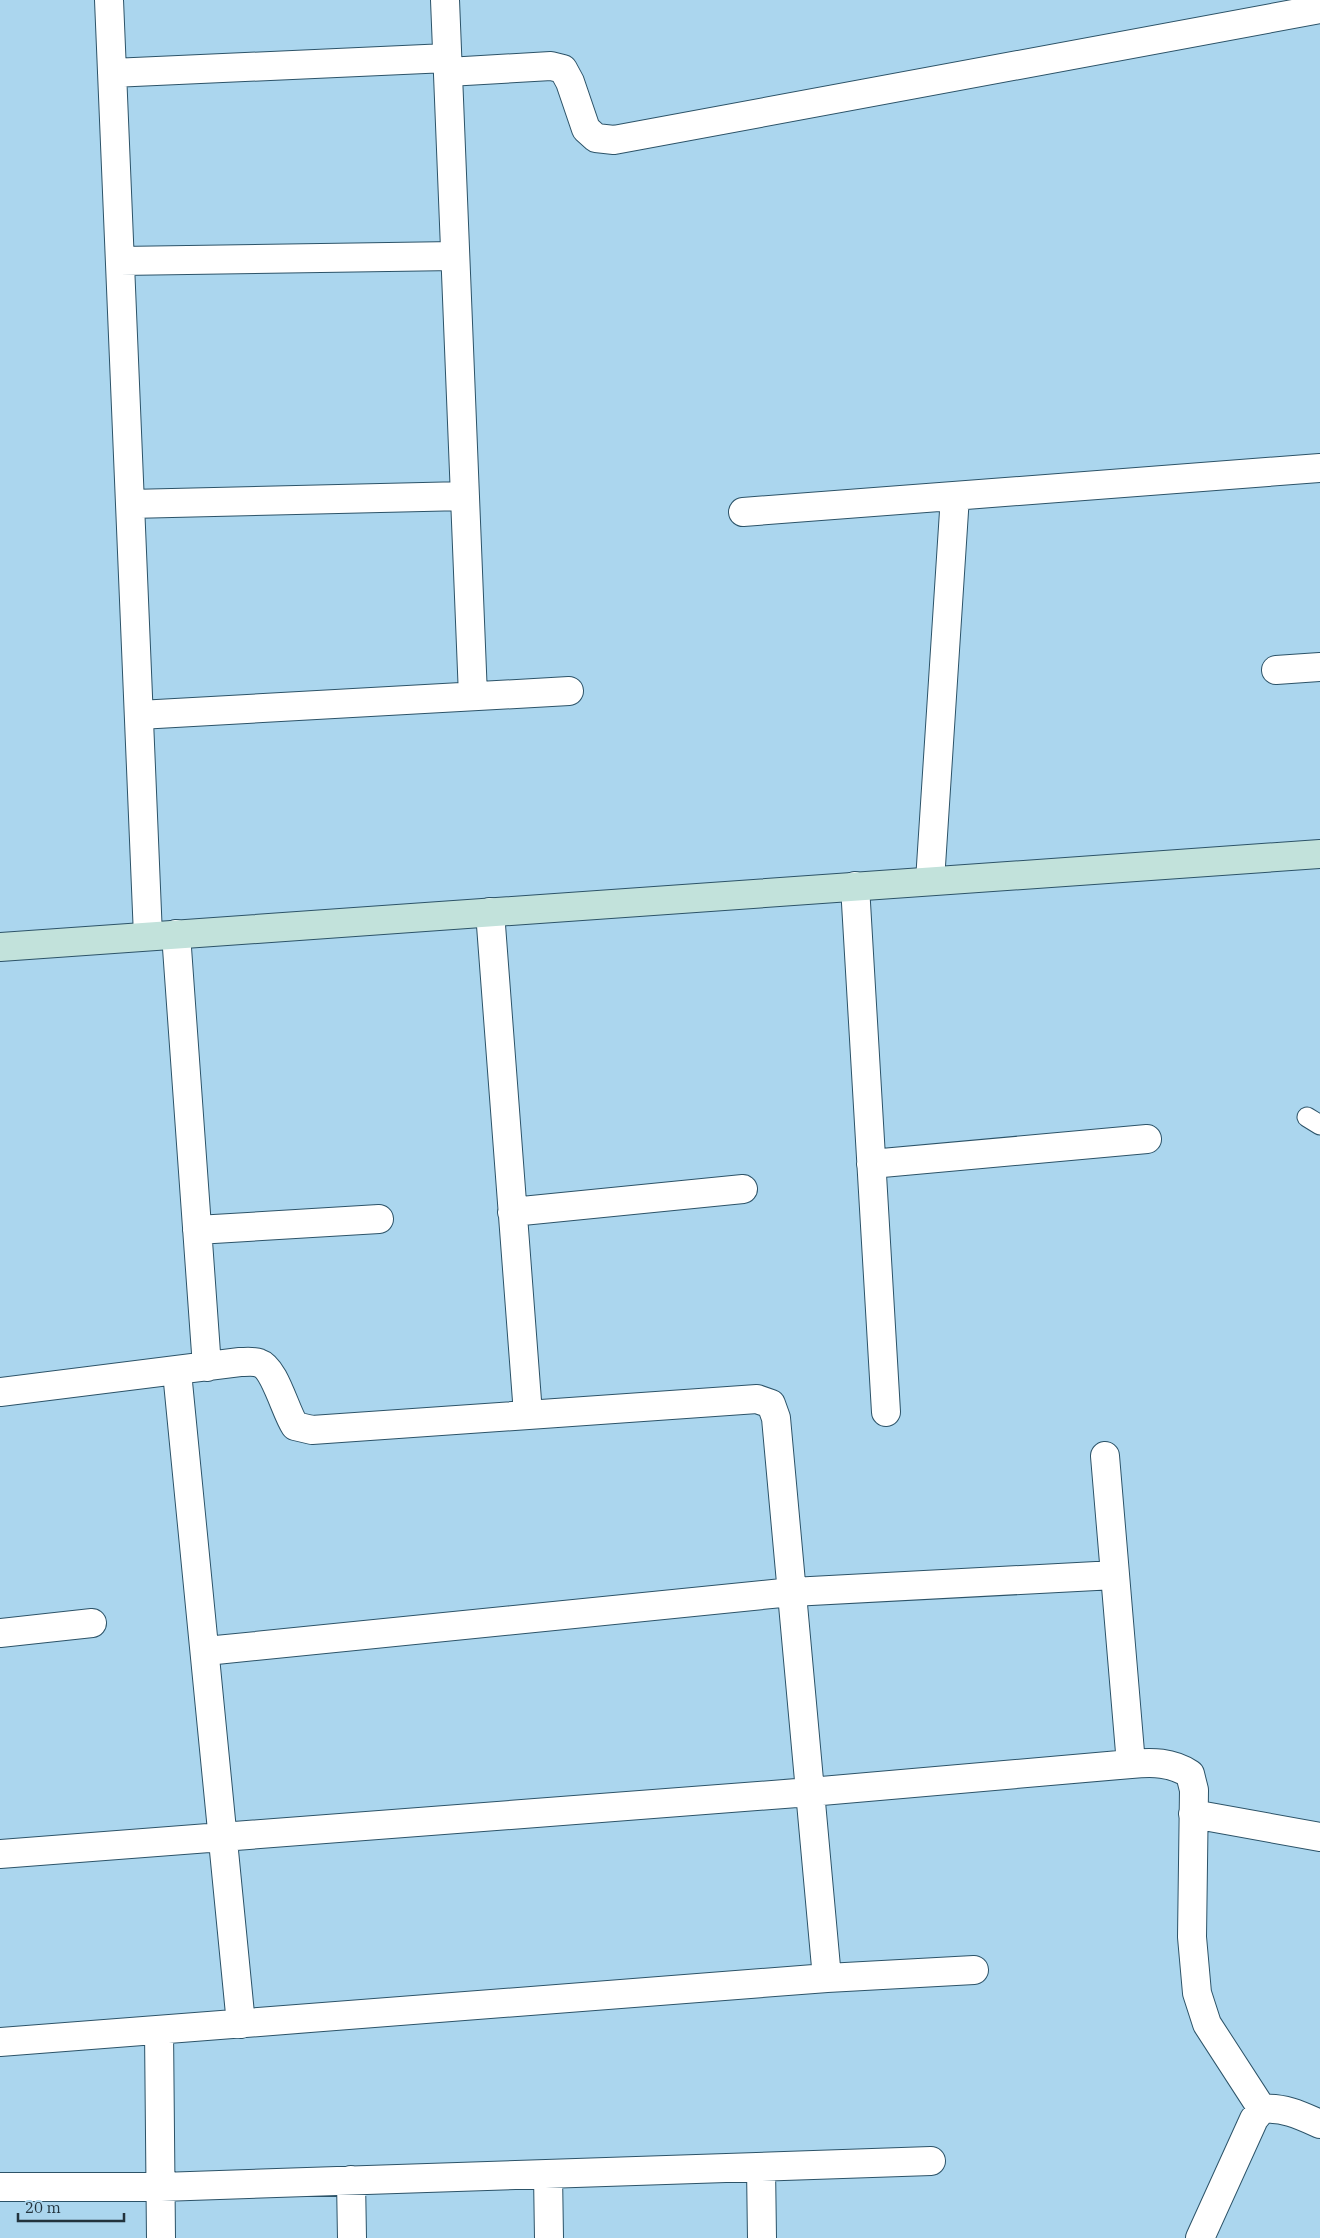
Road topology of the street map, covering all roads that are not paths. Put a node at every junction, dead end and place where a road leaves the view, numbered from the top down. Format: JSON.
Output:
{"nodes":[{"id":1,"x":110,"y":0,"type":"edge"},
{"id":2,"x":445,"y":0,"type":"edge"},
{"id":3,"x":1320,"y":9,"type":"edge"},
{"id":4,"x":448,"y":65,"type":"junction"},
{"id":5,"x":112,"y":73,"type":"junction"},
{"id":6,"x":455,"y":256,"type":"junction"},
{"id":7,"x":120,"y":261,"type":"junction"},
{"id":8,"x":1320,"y":468,"type":"edge"},
{"id":9,"x":465,"y":496,"type":"junction"},
{"id":10,"x":955,"y":496,"type":"junction"},
{"id":11,"x":130,"y":504,"type":"junction"},
{"id":12,"x":743,"y":512,"type":"dead end"},
{"id":13,"x":1320,"y":667,"type":"edge"},
{"id":14,"x":1276,"y":670,"type":"dead end"},
{"id":15,"x":569,"y":690,"type":"dead end"},
{"id":16,"x":473,"y":696,"type":"junction"},
{"id":17,"x":139,"y":715,"type":"junction"},
{"id":18,"x":1320,"y":854,"type":"edge"},
{"id":19,"x":930,"y":881,"type":"junction"},
{"id":20,"x":855,"y":886,"type":"junction"},
{"id":21,"x":490,"y":912,"type":"junction"},
{"id":22,"x":176,"y":934,"type":"junction"},
{"id":23,"x":148,"y":936,"type":"junction"},
{"id":24,"x":0,"y":947,"type":"edge"},
{"id":25,"x":1147,"y":1139,"type":"dead end"},
{"id":26,"x":871,"y":1164,"type":"junction"},
{"id":27,"x":743,"y":1189,"type":"dead end"},
{"id":28,"x":512,"y":1212,"type":"junction"},
{"id":29,"x":379,"y":1219,"type":"dead end"},
{"id":30,"x":197,"y":1230,"type":"junction"},
{"id":31,"x":207,"y":1368,"type":"junction"},
{"id":32,"x":177,"y":1372,"type":"junction"},
{"id":33,"x":0,"y":1392,"type":"edge"},
{"id":34,"x":886,"y":1412,"type":"dead end"},
{"id":35,"x":528,"y":1414,"type":"junction"},
{"id":36,"x":1105,"y":1456,"type":"dead end"},
{"id":37,"x":1115,"y":1575,"type":"junction"},
{"id":38,"x":792,"y":1592,"type":"junction"},
{"id":39,"x":92,"y":1623,"type":"dead end"},
{"id":40,"x":0,"y":1633,"type":"edge"},
{"id":41,"x":206,"y":1651,"type":"junction"},
{"id":42,"x":1131,"y":1764,"type":"junction"},
{"id":43,"x":810,"y":1792,"type":"junction"},
{"id":44,"x":1193,"y":1814,"type":"junction"},
{"id":45,"x":224,"y":1837,"type":"junction"},
{"id":46,"x":1320,"y":1837,"type":"edge"},
{"id":47,"x":0,"y":1854,"type":"edge"},
{"id":48,"x":974,"y":1970,"type":"dead end"},
{"id":49,"x":826,"y":1978,"type":"junction"},
{"id":50,"x":241,"y":2024,"type":"junction"},
{"id":51,"x":159,"y":2030,"type":"junction"},
{"id":52,"x":0,"y":2042,"type":"edge"},
{"id":53,"x":1262,"y":2109,"type":"junction"},
{"id":54,"x":1320,"y":2124,"type":"edge"},
{"id":55,"x":931,"y":2161,"type":"dead end"},
{"id":56,"x":761,"y":2167,"type":"junction"},
{"id":57,"x":548,"y":2174,"type":"junction"},
{"id":58,"x":352,"y":2180,"type":"junction"},
{"id":59,"x":0,"y":2187,"type":"edge"},
{"id":60,"x":161,"y":2187,"type":"junction"},
{"id":61,"x":161,"y":2238,"type":"edge"},
{"id":62,"x":352,"y":2238,"type":"edge"},
{"id":63,"x":549,"y":2238,"type":"edge"},
{"id":64,"x":762,"y":2238,"type":"edge"},
{"id":65,"x":1200,"y":2238,"type":"edge"}],
"edges":[{"from":1,"to":5,"type":"street"},
{"from":2,"to":4,"type":"street"},
{"from":3,"to":4,"type":"street"},
{"from":4,"to":5,"type":"street"},
{"from":4,"to":6,"type":"street"},
{"from":5,"to":7,"type":"street"},
{"from":6,"to":7,"type":"street"},
{"from":6,"to":9,"type":"street"},
{"from":7,"to":11,"type":"street"},
{"from":8,"to":10,"type":"street"},
{"from":9,"to":11,"type":"street"},
{"from":9,"to":16,"type":"street"},
{"from":10,"to":12,"type":"street"},
{"from":10,"to":19,"type":"street"},
{"from":11,"to":17,"type":"street"},
{"from":13,"to":14,"type":"street"},
{"from":15,"to":16,"type":"street"},
{"from":16,"to":17,"type":"street"},
{"from":17,"to":23,"type":"street"},
{"from":18,"to":19,"type":"street"},
{"from":19,"to":20,"type":"street"},
{"from":20,"to":21,"type":"street"},
{"from":20,"to":26,"type":"street"},
{"from":21,"to":22,"type":"street"},
{"from":21,"to":28,"type":"street"},
{"from":22,"to":23,"type":"street"},
{"from":22,"to":30,"type":"street"},
{"from":23,"to":24,"type":"street"},
{"from":25,"to":26,"type":"street"},
{"from":26,"to":34,"type":"street"},
{"from":27,"to":28,"type":"street"},
{"from":28,"to":35,"type":"street"},
{"from":29,"to":30,"type":"street"},
{"from":30,"to":31,"type":"street"},
{"from":31,"to":32,"type":"street"},
{"from":31,"to":35,"type":"street"},
{"from":32,"to":33,"type":"street"},
{"from":32,"to":41,"type":"street"},
{"from":35,"to":38,"type":"street"},
{"from":36,"to":37,"type":"street"},
{"from":37,"to":38,"type":"street"},
{"from":37,"to":42,"type":"street"},
{"from":38,"to":41,"type":"street"},
{"from":38,"to":43,"type":"street"},
{"from":39,"to":40,"type":"street"},
{"from":41,"to":45,"type":"street"},
{"from":42,"to":43,"type":"street"},
{"from":42,"to":44,"type":"street"},
{"from":43,"to":45,"type":"street"},
{"from":43,"to":49,"type":"street"},
{"from":44,"to":46,"type":"street"},
{"from":44,"to":53,"type":"street"},
{"from":45,"to":47,"type":"street"},
{"from":45,"to":50,"type":"street"},
{"from":48,"to":49,"type":"street"},
{"from":49,"to":50,"type":"street"},
{"from":50,"to":51,"type":"street"},
{"from":51,"to":52,"type":"street"},
{"from":51,"to":60,"type":"street"},
{"from":53,"to":54,"type":"street"},
{"from":53,"to":65,"type":"street"},
{"from":55,"to":56,"type":"street"},
{"from":56,"to":57,"type":"street"},
{"from":56,"to":64,"type":"street"},
{"from":57,"to":58,"type":"street"},
{"from":57,"to":63,"type":"street"},
{"from":58,"to":60,"type":"street"},
{"from":58,"to":62,"type":"street"},
{"from":59,"to":60,"type":"street"},
{"from":60,"to":61,"type":"street"}]}
